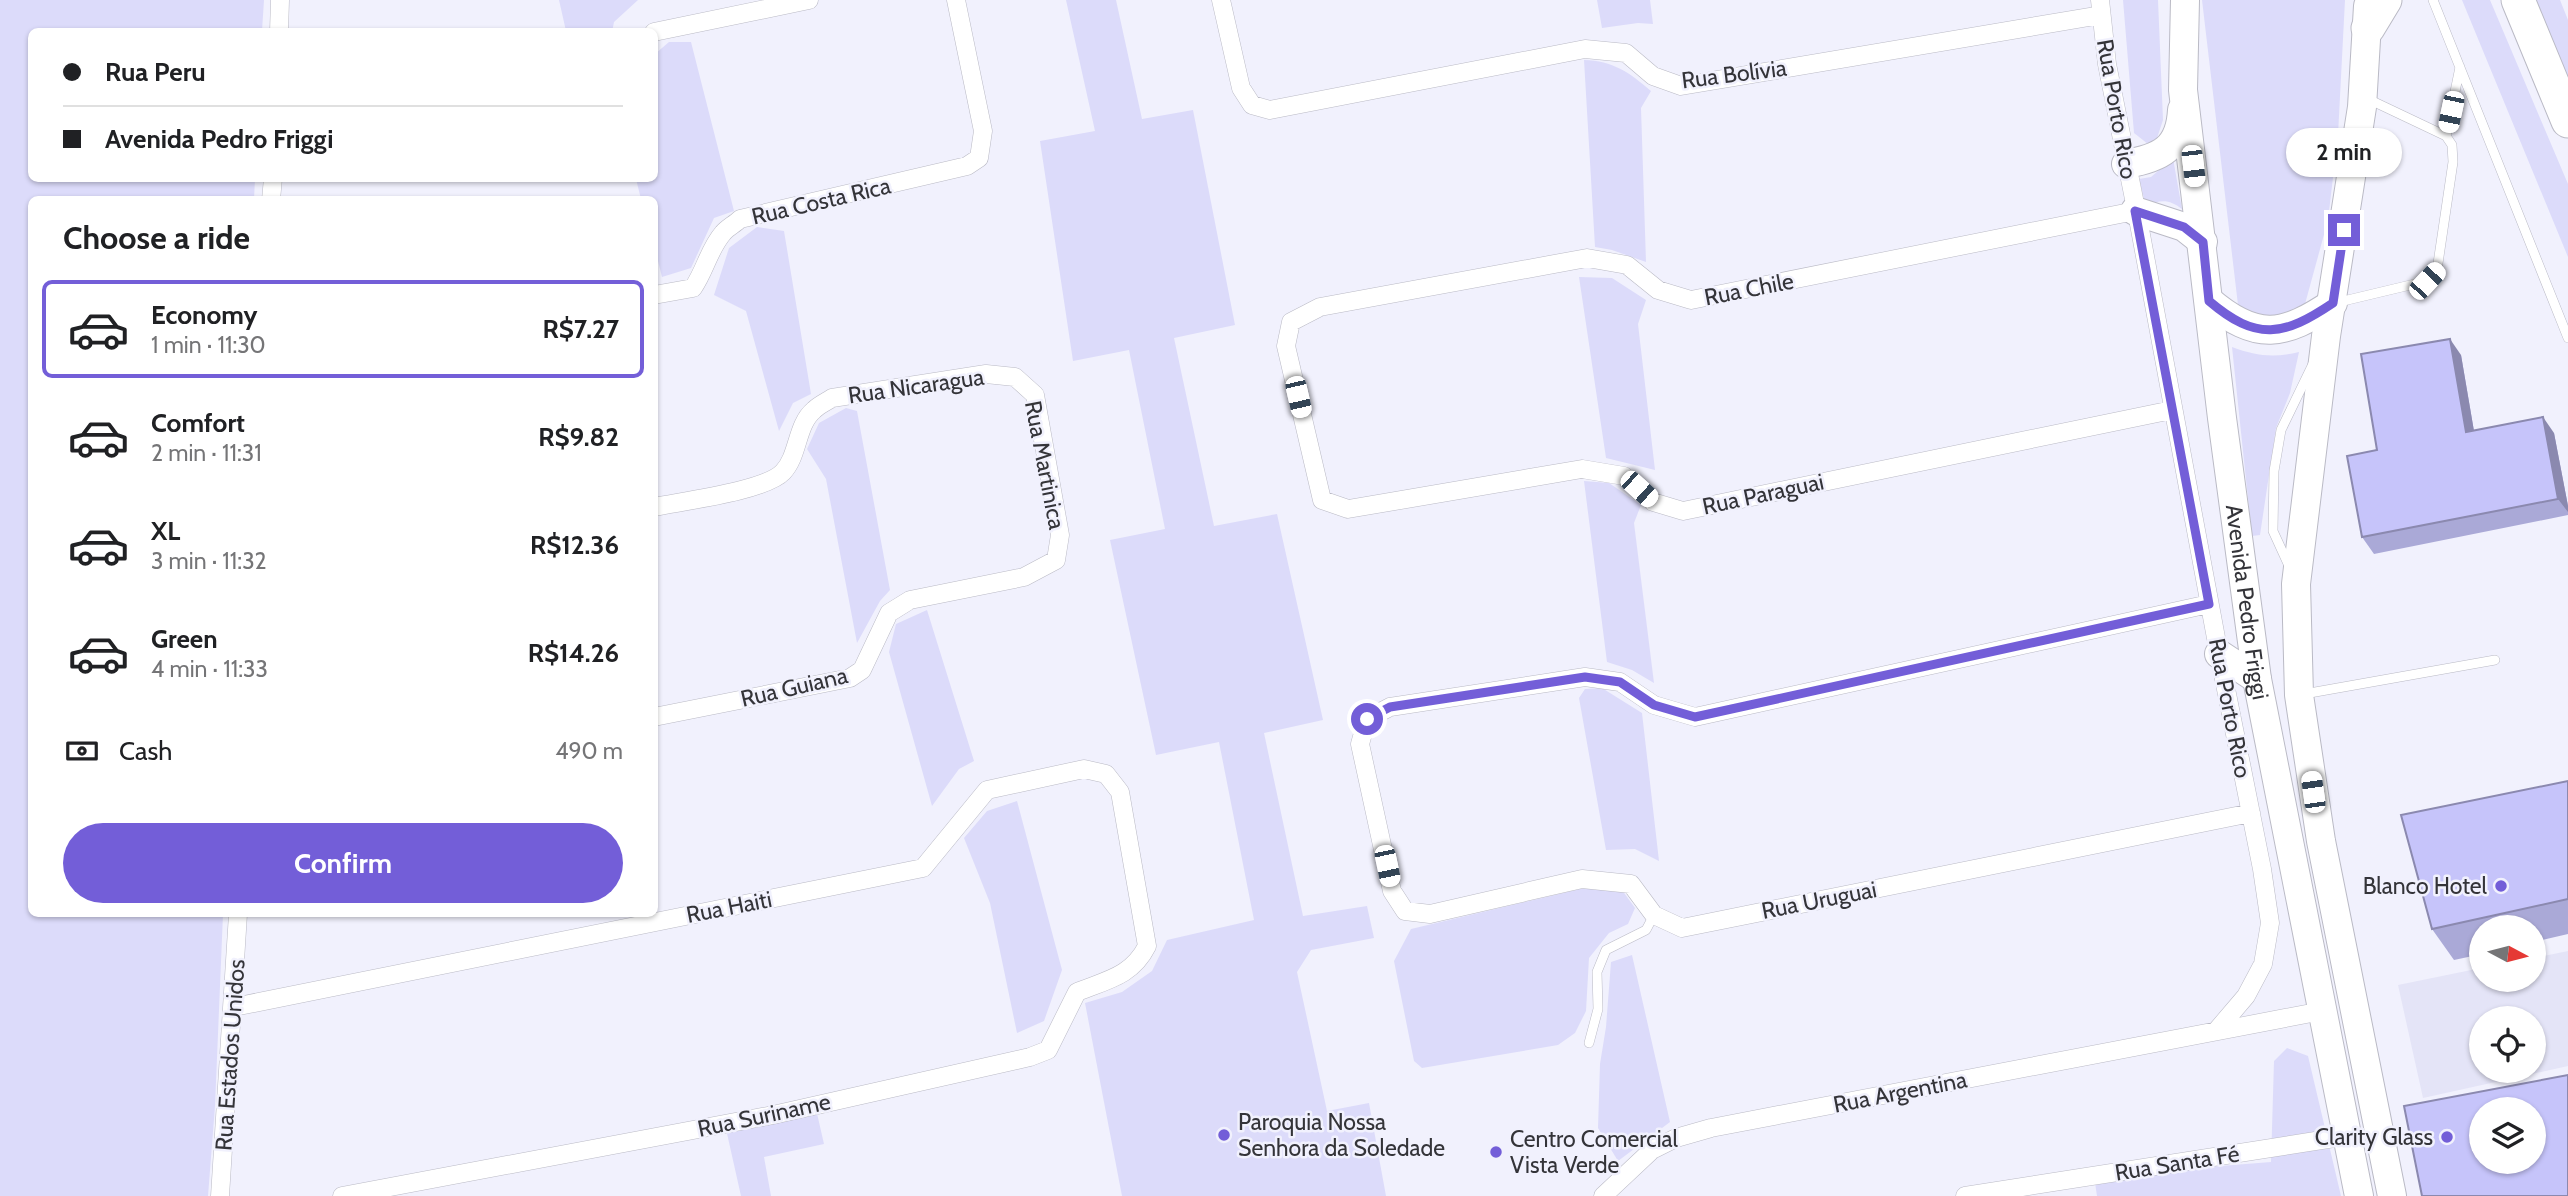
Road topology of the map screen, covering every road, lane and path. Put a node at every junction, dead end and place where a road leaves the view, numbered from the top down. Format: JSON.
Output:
{"nodes":[{"id":1,"x":280,"y":0,"type":"edge"},
{"id":2,"x":810,"y":0,"type":"edge"},
{"id":3,"x":956,"y":0,"type":"edge"},
{"id":4,"x":1222,"y":0,"type":"edge"},
{"id":5,"x":2185,"y":0,"type":"edge"},
{"id":6,"x":2385,"y":0,"type":"edge"},
{"id":7,"x":2433,"y":0,"type":"edge"},
{"id":8,"x":2518,"y":0,"type":"edge"},
{"id":9,"x":2101,"y":7,"type":"edge"},
{"id":10,"x":2368,"y":14,"type":"edge"},
{"id":11,"x":279,"y":28,"type":"edge"},
{"id":12,"x":658,"y":31,"type":"edge"},
{"id":13,"x":2461,"y":66,"type":"junction"},
{"id":14,"x":2183,"y":90,"type":"junction"},
{"id":15,"x":2363,"y":96,"type":"junction"},
{"id":16,"x":2568,"y":121,"type":"edge"},
{"id":17,"x":2445,"y":136,"type":"junction"},
{"id":18,"x":2126,"y":164,"type":"junction"},
{"id":19,"x":2135,"y":211,"type":"junction"},
{"id":20,"x":2203,"y":242,"type":"junction"},
{"id":21,"x":658,"y":294,"type":"edge"},
{"id":22,"x":2209,"y":301,"type":"junction"},
{"id":23,"x":2333,"y":303,"type":"junction"},
{"id":24,"x":2568,"y":338,"type":"edge"},
{"id":25,"x":1015,"y":377,"type":"joint"},
{"id":26,"x":2172,"y":410,"type":"junction"},
{"id":27,"x":1322,"y":499,"type":"joint"},
{"id":28,"x":658,"y":506,"type":"edge"},
{"id":29,"x":1056,"y":560,"type":"joint"},
{"id":30,"x":2209,"y":604,"type":"junction"},
{"id":31,"x":2219,"y":654,"type":"junction"},
{"id":32,"x":2495,"y":660,"type":"dead end"},
{"id":33,"x":2257,"y":680,"type":"junction"},
{"id":34,"x":2299,"y":695,"type":"junction"},
{"id":35,"x":658,"y":716,"type":"edge"},
{"id":36,"x":2251,"y":813,"type":"junction"},
{"id":37,"x":1654,"y":915,"type":"junction"},
{"id":38,"x":239,"y":917,"type":"edge"},
{"id":39,"x":1141,"y":959,"type":"joint"},
{"id":40,"x":234,"y":1007,"type":"junction"},
{"id":41,"x":2322,"y":1012,"type":"junction"},
{"id":42,"x":2217,"y":1030,"type":"junction"},
{"id":43,"x":1589,"y":1042,"type":"dead end"},
{"id":44,"x":2347,"y":1136,"type":"junction"},
{"id":45,"x":1605,"y":1195,"type":"edge"},
{"id":46,"x":220,"y":1196,"type":"edge"},
{"id":47,"x":342,"y":1196,"type":"edge"},
{"id":48,"x":1965,"y":1196,"type":"edge"},
{"id":49,"x":2359,"y":1196,"type":"edge"},
{"id":50,"x":2392,"y":1196,"type":"edge"}],
"edges":[{"from":1,"to":11,"type":"street"},
{"from":2,"to":12,"type":"street"},
{"from":3,"to":21,"type":"street","name":"Rua Costa Rica"},
{"from":4,"to":9,"type":"street","name":"Rua Bolívia"},
{"from":5,"to":14,"type":"main road","name":"Avenida Pedro Friggi"},
{"from":6,"to":10,"type":"highway"},
{"from":7,"to":13,"type":"lane"},
{"from":8,"to":16,"type":"highway"},
{"from":9,"to":18,"type":"street","name":"Rua Porto Rico"},
{"from":10,"to":15,"type":"main road","name":"Avenida Pedro Friggi"},
{"from":13,"to":17,"type":"lane"},
{"from":13,"to":24,"type":"lane"},
{"from":14,"to":18,"type":"main road"},
{"from":14,"to":20,"type":"main road","name":"Avenida Pedro Friggi"},
{"from":15,"to":17,"type":"lane"},
{"from":15,"to":23,"type":"main road","name":"Avenida Pedro Friggi"},
{"from":17,"to":23,"type":"lane"},
{"from":18,"to":19,"type":"street","name":"Rua Porto Rico"},
{"from":19,"to":20,"type":"main road"},
{"from":19,"to":26,"type":"street","name":"Rua Porto Rico"},
{"from":19,"to":27,"type":"street","name":"Rua Chile"},
{"from":20,"to":22,"type":"main road","name":"Avenida Pedro Friggi"},
{"from":22,"to":23,"type":"main road"},
{"from":22,"to":33,"type":"main road","name":"Avenida Pedro Friggi"},
{"from":23,"to":34,"type":"main road","name":"Avenida Pedro Friggi"},
{"from":25,"to":28,"type":"street","name":"Rua Nicaragua"},
{"from":25,"to":29,"type":"street","name":"Rua Martinica"},
{"from":26,"to":27,"type":"street","name":"Rua Paraguai"},
{"from":26,"to":30,"type":"street","name":"Rua Porto Rico"},
{"from":29,"to":35,"type":"street","name":"Rua Guiana"},
{"from":30,"to":31,"type":"street","name":"Rua Porto Rico"},
{"from":30,"to":37,"type":"street"},
{"from":31,"to":33,"type":"main road"},
{"from":31,"to":36,"type":"street","name":"Rua Porto Rico"},
{"from":32,"to":34,"type":"lane"},
{"from":33,"to":41,"type":"main road","name":"Avenida Pedro Friggi"},
{"from":34,"to":50,"type":"main road","name":"Avenida Pedro Friggi"},
{"from":36,"to":37,"type":"street","name":"Rua Uruguai"},
{"from":36,"to":42,"type":"street","name":"Rua Porto Rico"},
{"from":37,"to":43,"type":"lane"},
{"from":38,"to":40,"type":"street","name":"Rua Estados Unidos"},
{"from":39,"to":40,"type":"street","name":"Rua Haiti"},
{"from":39,"to":47,"type":"street","name":"Rua Suriname"},
{"from":40,"to":46,"type":"street","name":"Rua Estados Unidos"},
{"from":41,"to":42,"type":"street","name":"Rua Argentina"},
{"from":41,"to":44,"type":"main road","name":"Avenida Pedro Friggi"},
{"from":42,"to":45,"type":"street","name":"Rua Argentina"},
{"from":44,"to":48,"type":"street","name":"Rua Santa Fé"},
{"from":44,"to":49,"type":"main road","name":"Avenida Pedro Friggi"}]}
